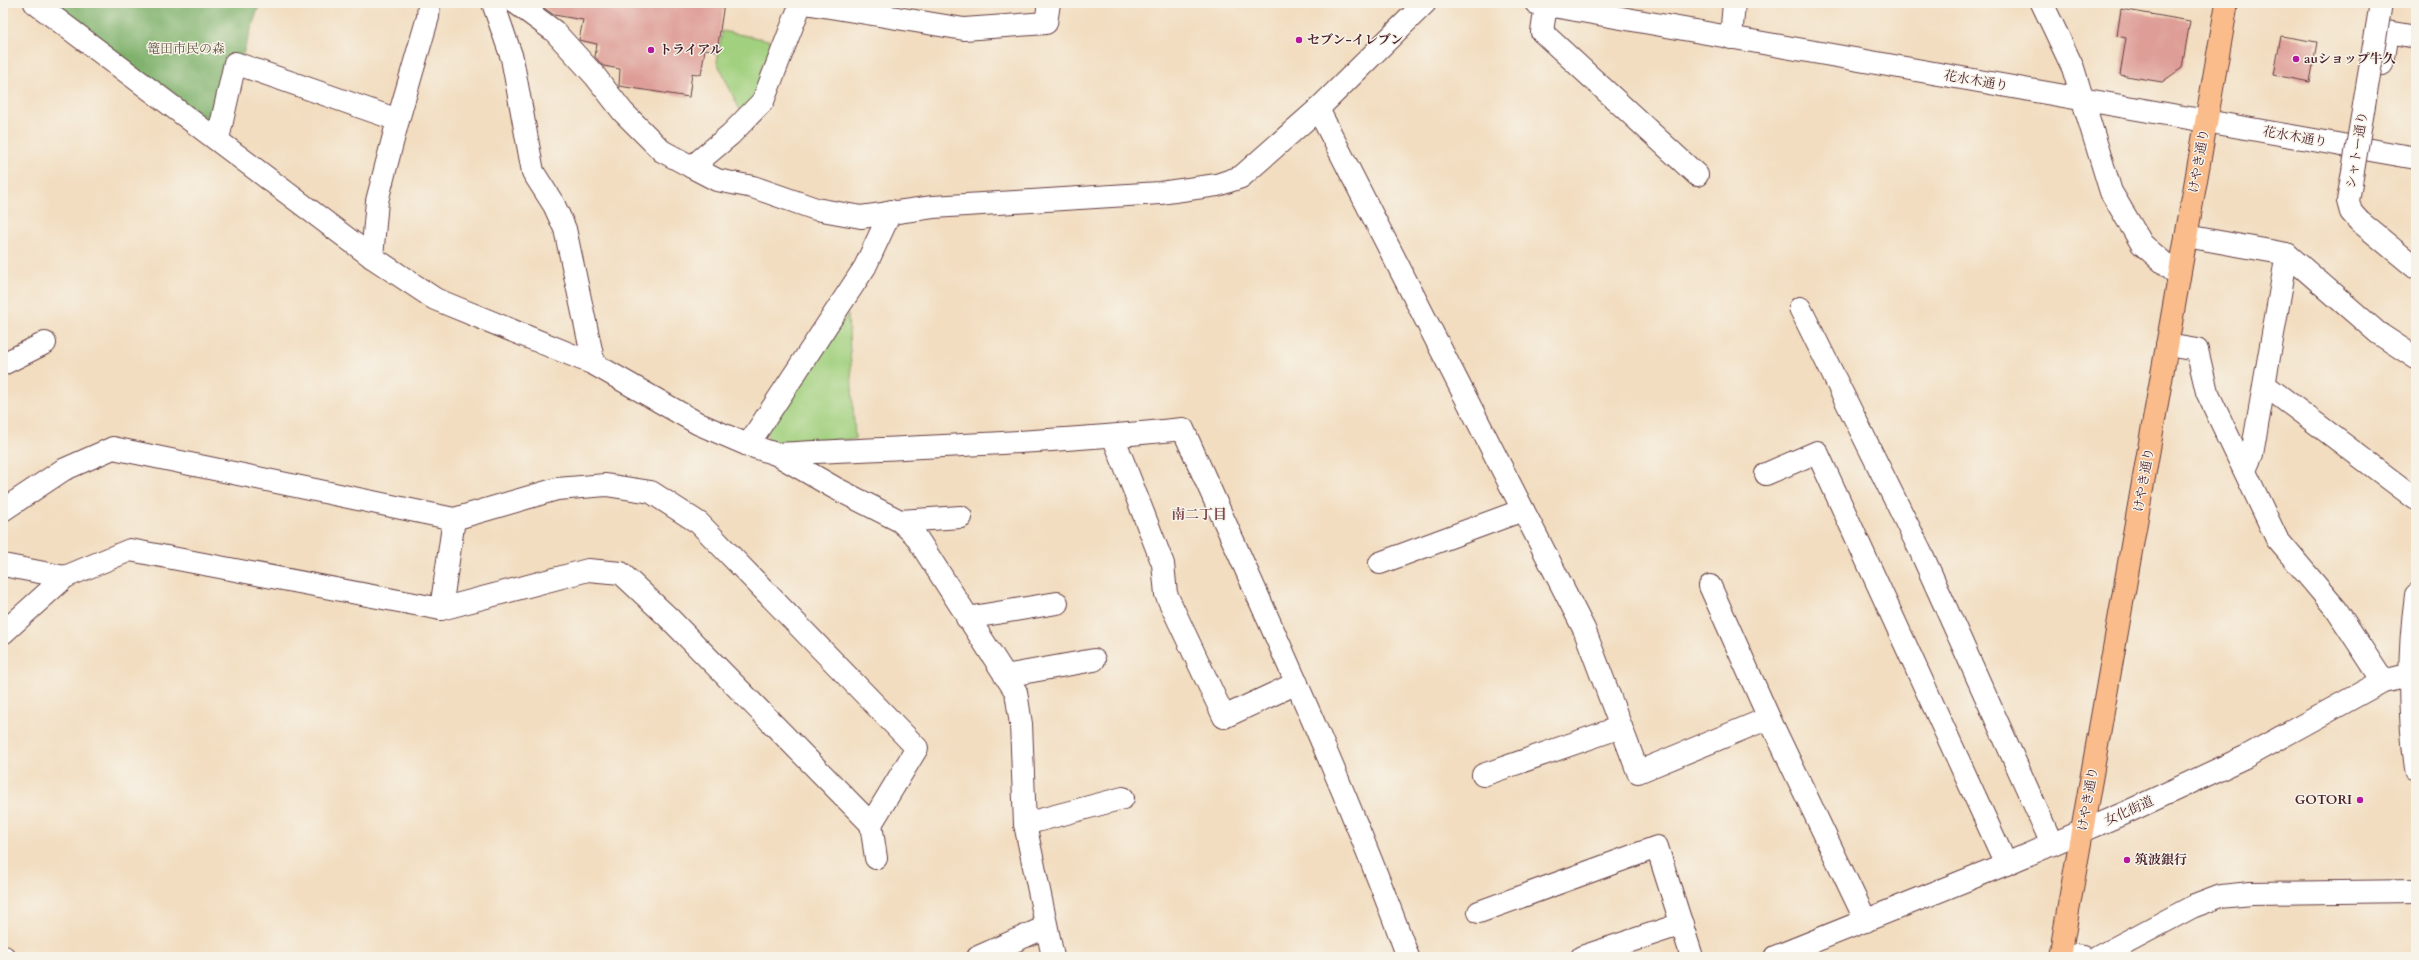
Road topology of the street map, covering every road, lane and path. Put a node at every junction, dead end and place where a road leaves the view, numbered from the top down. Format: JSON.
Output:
{"nodes":[{"id":1,"x":35,"y":3,"type":"edge"},
{"id":2,"x":429,"y":3,"type":"edge"},
{"id":3,"x":493,"y":3,"type":"edge"},
{"id":4,"x":516,"y":3,"type":"edge"},
{"id":5,"x":801,"y":3,"type":"edge"},
{"id":6,"x":804,"y":3,"type":"edge"},
{"id":7,"x":1049,"y":3,"type":"edge"},
{"id":8,"x":1425,"y":3,"type":"edge"},
{"id":9,"x":1734,"y":3,"type":"edge"},
{"id":10,"x":2227,"y":3,"type":"edge"},
{"id":11,"x":2380,"y":3,"type":"edge"},
{"id":12,"x":1541,"y":4,"type":"edge"},
{"id":13,"x":2050,"y":9,"type":"edge"},
{"id":14,"x":1625,"y":11,"type":"edge"},
{"id":15,"x":2416,"y":36,"type":"edge"},
{"id":16,"x":1731,"y":38,"type":"junction"},
{"id":17,"x":2082,"y":100,"type":"junction"},
{"id":18,"x":1318,"y":109,"type":"junction"},
{"id":19,"x":398,"y":120,"type":"junction"},
{"id":20,"x":2206,"y":122,"type":"junction"},
{"id":21,"x":218,"y":139,"type":"junction"},
{"id":22,"x":2367,"y":150,"type":"junction"},
{"id":23,"x":2416,"y":158,"type":"edge"},
{"id":24,"x":692,"y":166,"type":"junction"},
{"id":25,"x":1697,"y":175,"type":"dead end"},
{"id":26,"x":891,"y":211,"type":"junction"},
{"id":27,"x":2186,"y":236,"type":"junction"},
{"id":28,"x":2288,"y":254,"type":"junction"},
{"id":29,"x":372,"y":257,"type":"junction"},
{"id":30,"x":2416,"y":268,"type":"edge"},
{"id":31,"x":2179,"y":276,"type":"junction"},
{"id":32,"x":1800,"y":308,"type":"dead end"},
{"id":33,"x":45,"y":343,"type":"dead end"},
{"id":34,"x":2167,"y":345,"type":"junction"},
{"id":35,"x":2416,"y":358,"type":"edge"},
{"id":36,"x":3,"y":364,"type":"edge"},
{"id":37,"x":594,"y":364,"type":"junction"},
{"id":38,"x":2265,"y":385,"type":"junction"},
{"id":39,"x":1113,"y":436,"type":"junction"},
{"id":40,"x":748,"y":445,"type":"junction"},
{"id":41,"x":776,"y":454,"type":"junction"},
{"id":42,"x":2245,"y":470,"type":"junction"},
{"id":43,"x":1766,"y":474,"type":"dead end"},
{"id":44,"x":2416,"y":499,"type":"edge"},
{"id":45,"x":3,"y":510,"type":"edge"},
{"id":46,"x":1523,"y":510,"type":"junction"},
{"id":47,"x":961,"y":517,"type":"dead end"},
{"id":48,"x":454,"y":519,"type":"junction"},
{"id":49,"x":900,"y":522,"type":"junction"},
{"id":50,"x":1380,"y":563,"type":"dead end"},
{"id":51,"x":3,"y":565,"type":"edge"},
{"id":52,"x":65,"y":577,"type":"junction"},
{"id":53,"x":1710,"y":586,"type":"dead end"},
{"id":54,"x":1058,"y":603,"type":"dead end"},
{"id":55,"x":2415,"y":605,"type":"edge"},
{"id":56,"x":442,"y":609,"type":"junction"},
{"id":57,"x":967,"y":618,"type":"junction"},
{"id":58,"x":3,"y":633,"type":"edge"},
{"id":59,"x":1094,"y":660,"type":"dead end"},
{"id":60,"x":2408,"y":675,"type":"junction"},
{"id":61,"x":1005,"y":676,"type":"junction"},
{"id":62,"x":2383,"y":681,"type":"junction"},
{"id":63,"x":1297,"y":683,"type":"junction"},
{"id":64,"x":1769,"y":718,"type":"junction"},
{"id":65,"x":1620,"y":727,"type":"junction"},
{"id":66,"x":2416,"y":769,"type":"edge"},
{"id":67,"x":1483,"y":775,"type":"dead end"},
{"id":68,"x":1123,"y":798,"type":"dead end"},
{"id":69,"x":871,"y":824,"type":"junction"},
{"id":70,"x":1026,"y":824,"type":"junction"},
{"id":71,"x":2082,"y":831,"type":"junction"},
{"id":72,"x":2052,"y":844,"type":"junction"},
{"id":73,"x":876,"y":858,"type":"dead end"},
{"id":74,"x":2006,"y":864,"type":"junction"},
{"id":75,"x":2416,"y":891,"type":"edge"},
{"id":76,"x":1479,"y":912,"type":"dead end"},
{"id":77,"x":1866,"y":921,"type":"junction"},
{"id":78,"x":1682,"y":924,"type":"junction"},
{"id":79,"x":1046,"y":927,"type":"junction"},
{"id":80,"x":2060,"y":956,"type":"edge"},
{"id":81,"x":978,"y":957,"type":"edge"},
{"id":82,"x":1053,"y":957,"type":"edge"},
{"id":83,"x":1408,"y":957,"type":"edge"},
{"id":84,"x":1582,"y":957,"type":"edge"},
{"id":85,"x":1692,"y":957,"type":"edge"},
{"id":86,"x":1775,"y":957,"type":"edge"},
{"id":87,"x":2082,"y":957,"type":"edge"},
{"id":88,"x":2098,"y":957,"type":"edge"}],
"edges":[{"from":1,"to":21,"type":"street"},
{"from":2,"to":19,"type":"street"},
{"from":3,"to":37,"type":"street"},
{"from":4,"to":24,"type":"street"},
{"from":5,"to":24,"type":"street"},
{"from":6,"to":7,"type":"street"},
{"from":8,"to":18,"type":"street"},
{"from":9,"to":16,"type":"street"},
{"from":10,"to":20,"type":"main road","name":"けやき通り"},
{"from":11,"to":30,"type":"street","name":"シャトー通り","bridge":true},
{"from":12,"to":14,"type":"street","name":"花水木通り"},
{"from":12,"to":25,"type":"street"},
{"from":13,"to":17,"type":"street"},
{"from":14,"to":16,"type":"street","name":"花水木通り"},
{"from":15,"to":22,"type":"street"},
{"from":16,"to":17,"type":"street","name":"花水木通り"},
{"from":17,"to":20,"type":"street","name":"花水木通り"},
{"from":17,"to":31,"type":"street"},
{"from":18,"to":26,"type":"street"},
{"from":18,"to":46,"type":"street"},
{"from":19,"to":21,"type":"street"},
{"from":19,"to":29,"type":"street"},
{"from":20,"to":22,"type":"street","name":"花水木通り"},
{"from":20,"to":27,"type":"main road","name":"けやき通り"},
{"from":21,"to":29,"type":"street"},
{"from":22,"to":23,"type":"street","name":"花水木通り"},
{"from":24,"to":26,"type":"street"},
{"from":26,"to":40,"type":"street"},
{"from":27,"to":28,"type":"street"},
{"from":27,"to":31,"type":"main road","name":"けやき通り"},
{"from":28,"to":35,"type":"street"},
{"from":28,"to":38,"type":"street"},
{"from":29,"to":37,"type":"street"},
{"from":31,"to":34,"type":"main road","name":"けやき通り"},
{"from":32,"to":72,"type":"street"},
{"from":33,"to":36,"type":"street"},
{"from":34,"to":42,"type":"street"},
{"from":34,"to":71,"type":"main road","name":"けやき通り"},
{"from":37,"to":40,"type":"street"},
{"from":38,"to":42,"type":"street"},
{"from":38,"to":44,"type":"street"},
{"from":39,"to":41,"type":"street"},
{"from":39,"to":63,"type":"street"},
{"from":39,"to":63,"type":"street"},
{"from":40,"to":41,"type":"street"},
{"from":41,"to":49,"type":"street"},
{"from":42,"to":62,"type":"street"},
{"from":43,"to":74,"type":"street"},
{"from":45,"to":48,"type":"street"},
{"from":46,"to":50,"type":"street"},
{"from":46,"to":65,"type":"street"},
{"from":47,"to":49,"type":"street"},
{"from":48,"to":56,"type":"street"},
{"from":48,"to":69,"type":"street"},
{"from":49,"to":57,"type":"street"},
{"from":51,"to":52,"type":"street"},
{"from":52,"to":56,"type":"street"},
{"from":52,"to":58,"type":"street"},
{"from":53,"to":64,"type":"street"},
{"from":54,"to":57,"type":"street"},
{"from":55,"to":60,"type":"street"},
{"from":56,"to":69,"type":"street"},
{"from":57,"to":61,"type":"street"},
{"from":59,"to":61,"type":"street"},
{"from":60,"to":62,"type":"street","name":"女化街道"},
{"from":60,"to":66,"type":"street"},
{"from":61,"to":70,"type":"street"},
{"from":62,"to":71,"type":"street","name":"女化街道"},
{"from":63,"to":83,"type":"street"},
{"from":64,"to":65,"type":"street"},
{"from":64,"to":77,"type":"street"},
{"from":65,"to":67,"type":"street"},
{"from":68,"to":70,"type":"street"},
{"from":69,"to":73,"type":"street"},
{"from":70,"to":79,"type":"street"},
{"from":71,"to":72,"type":"street","name":"女化街道"},
{"from":71,"to":80,"type":"main road","name":"けやき通り"},
{"from":72,"to":74,"type":"street","name":"女化街道"},
{"from":74,"to":77,"type":"street","name":"女化街道"},
{"from":75,"to":88,"type":"street"},
{"from":76,"to":78,"type":"street"},
{"from":77,"to":86,"type":"street","name":"女化街道"},
{"from":78,"to":84,"type":"street"},
{"from":78,"to":85,"type":"street"},
{"from":79,"to":81,"type":"street"},
{"from":79,"to":82,"type":"street"},
{"from":80,"to":87,"type":"street"}]}
